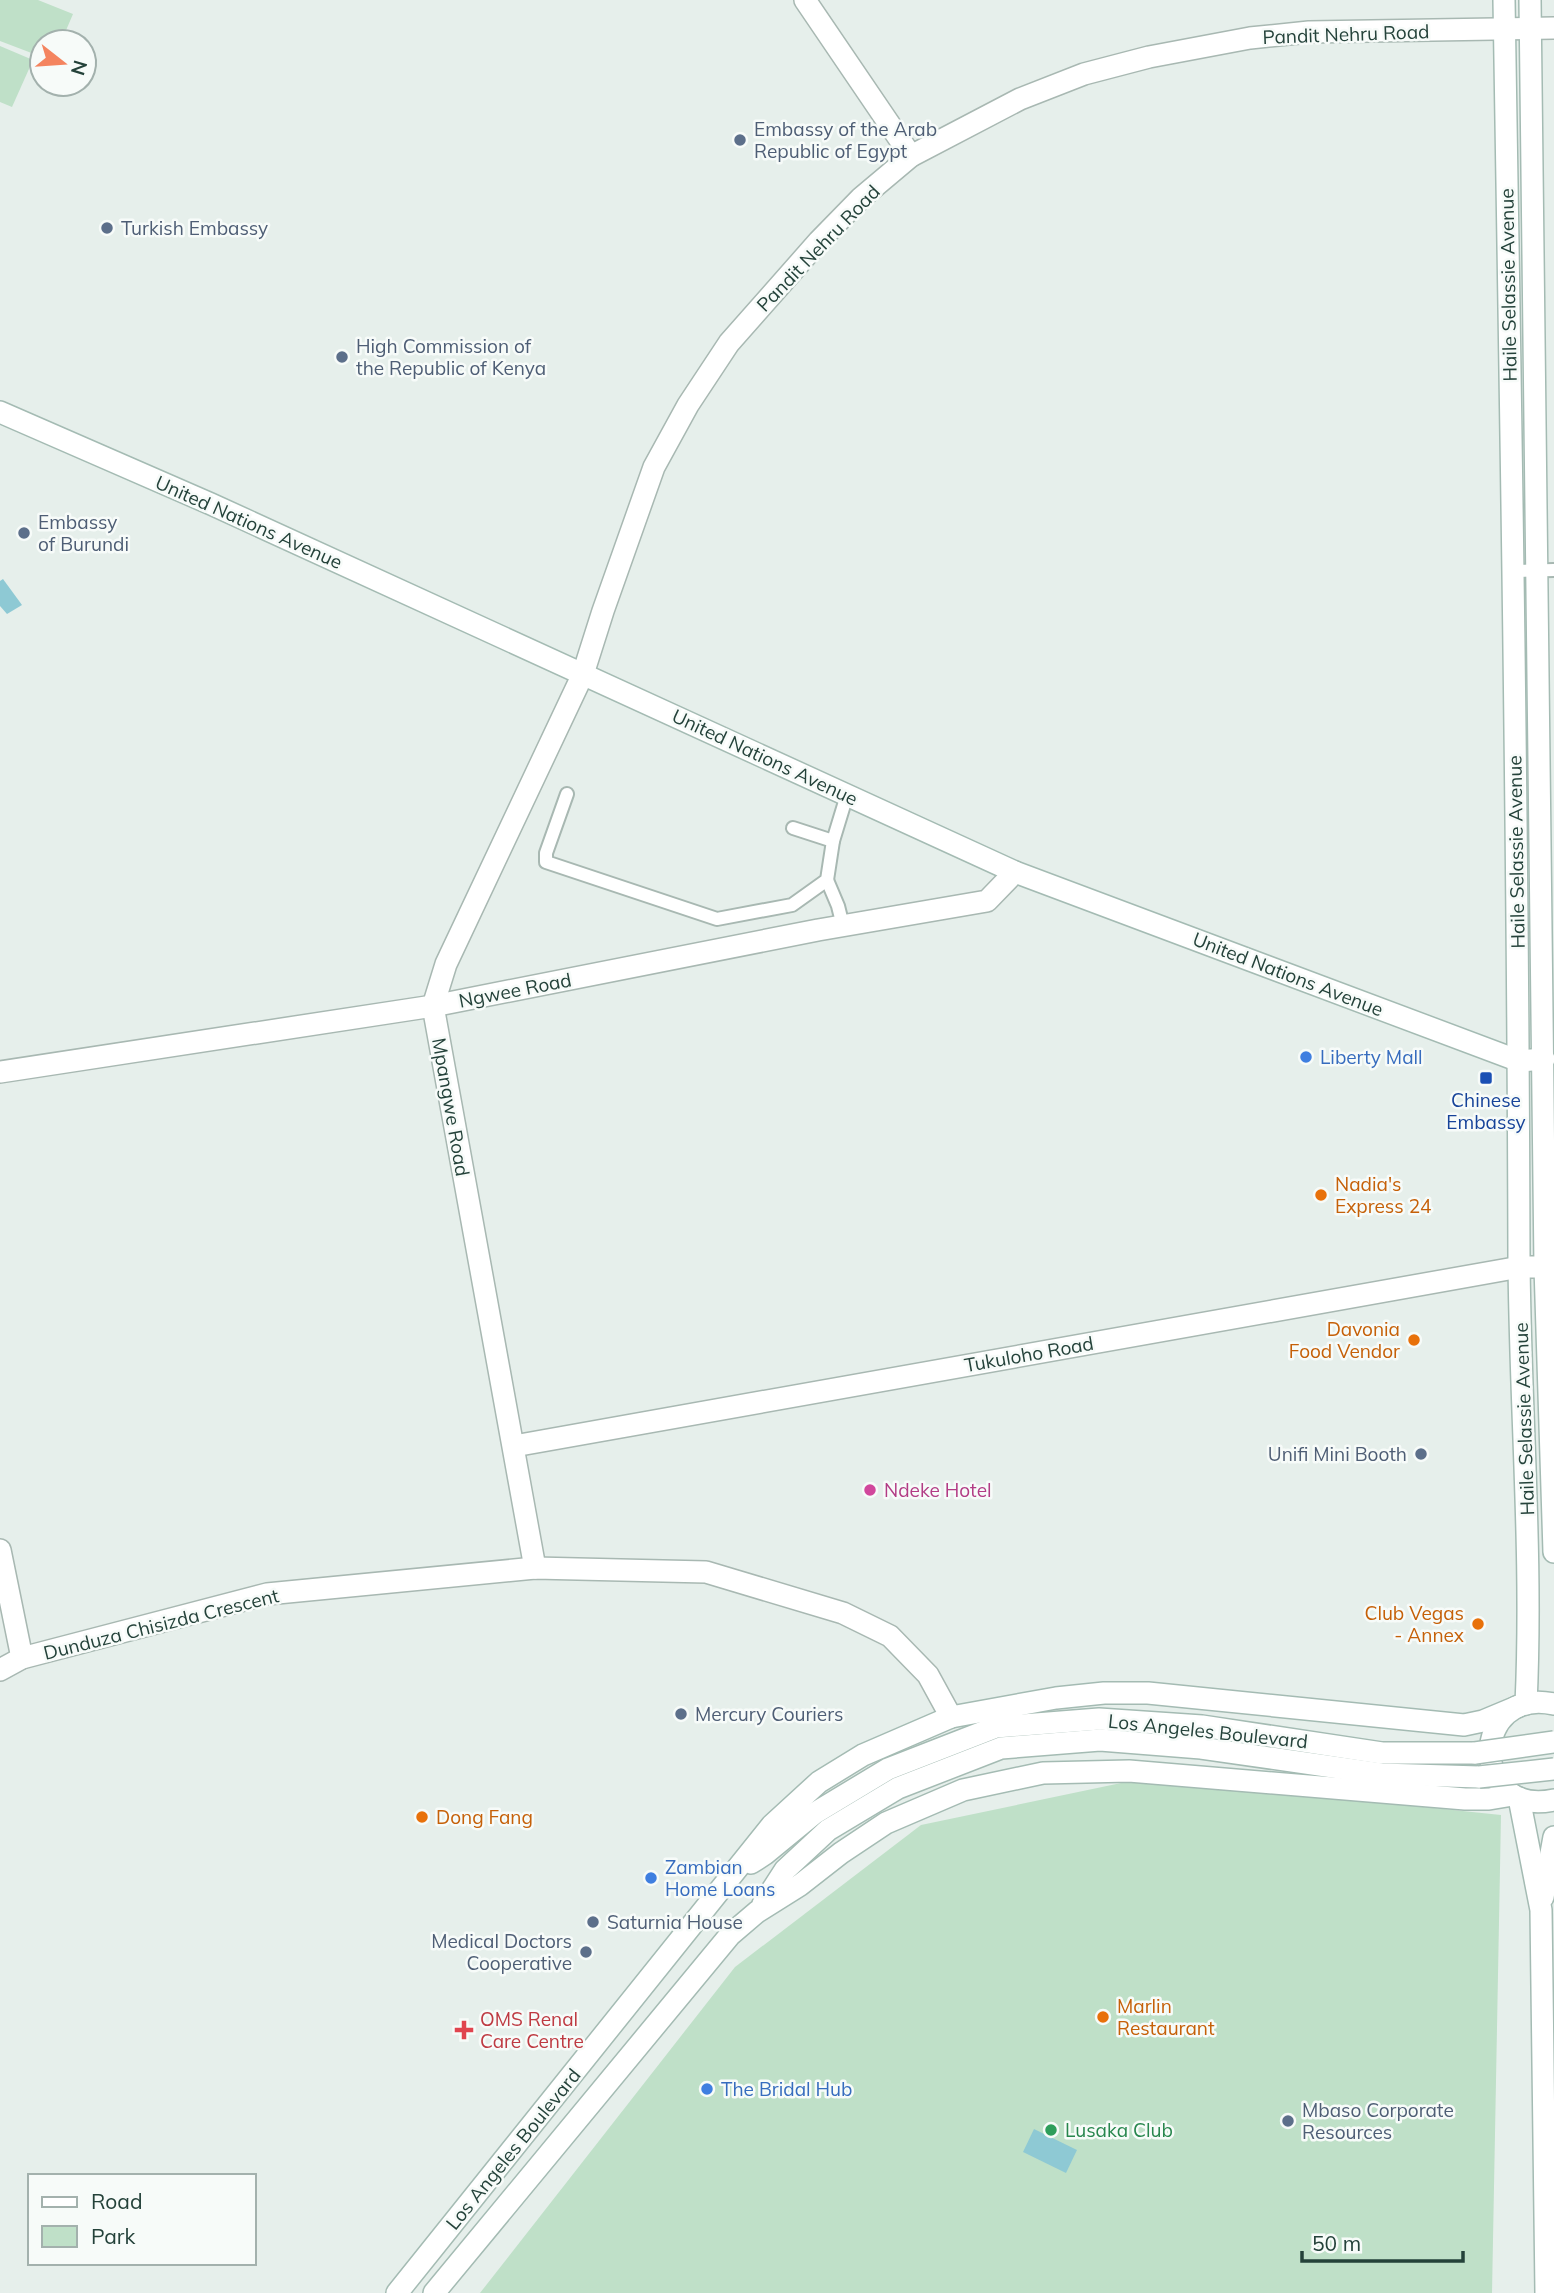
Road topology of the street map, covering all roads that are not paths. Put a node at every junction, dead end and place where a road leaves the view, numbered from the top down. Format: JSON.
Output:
{"nodes":[{"id":1,"x":805,"y":0,"type":"edge"},
{"id":2,"x":1504,"y":0,"type":"edge"},
{"id":3,"x":1530,"y":0,"type":"edge"},
{"id":4,"x":1505,"y":28,"type":"junction"},
{"id":5,"x":1554,"y":28,"type":"edge"},
{"id":6,"x":1530,"y":29,"type":"junction"},
{"id":7,"x":911,"y":156,"type":"junction"},
{"id":8,"x":0,"y":412,"type":"edge"},
{"id":9,"x":1546,"y":570,"type":"edge"},
{"id":10,"x":1512,"y":571,"type":"junction"},
{"id":11,"x":583,"y":674,"type":"junction"},
{"id":12,"x":567,"y":794,"type":"dead end"},
{"id":13,"x":847,"y":794,"type":"junction"},
{"id":14,"x":793,"y":828,"type":"dead end"},
{"id":15,"x":833,"y":841,"type":"junction"},
{"id":16,"x":1015,"y":872,"type":"junction"},
{"id":17,"x":827,"y":880,"type":"junction"},
{"id":18,"x":843,"y":926,"type":"junction"},
{"id":19,"x":433,"y":1006,"type":"junction"},
{"id":20,"x":1549,"y":1058,"type":"edge"},
{"id":21,"x":1519,"y":1061,"type":"junction"},
{"id":22,"x":0,"y":1072,"type":"edge"},
{"id":23,"x":1520,"y":1267,"type":"junction"},
{"id":24,"x":1545,"y":1267,"type":"junction"},
{"id":25,"x":1552,"y":1437,"type":"edge"},
{"id":26,"x":514,"y":1446,"type":"junction"},
{"id":27,"x":0,"y":1550,"type":"edge"},
{"id":28,"x":1554,"y":1552,"type":"edge"},
{"id":29,"x":535,"y":1567,"type":"junction"},
{"id":30,"x":22,"y":1658,"type":"junction"},
{"id":31,"x":0,"y":1670,"type":"edge"},
{"id":32,"x":1554,"y":1704,"type":"edge"},
{"id":33,"x":1522,"y":1705,"type":"junction"},
{"id":34,"x":951,"y":1717,"type":"junction"},
{"id":35,"x":1554,"y":1742,"type":"edge"},
{"id":36,"x":1554,"y":1769,"type":"edge"},
{"id":37,"x":1516,"y":1797,"type":"junction"},
{"id":38,"x":1554,"y":1800,"type":"edge"},
{"id":39,"x":1554,"y":1837,"type":"edge"},
{"id":40,"x":734,"y":1874,"type":"junction"},
{"id":41,"x":1541,"y":1910,"type":"junction"},
{"id":42,"x":757,"y":1912,"type":"junction"},
{"id":43,"x":397,"y":2293,"type":"edge"},
{"id":44,"x":435,"y":2293,"type":"edge"},
{"id":45,"x":1546,"y":2293,"type":"edge"}],
"edges":[{"from":1,"to":7,"type":"main road"},
{"from":2,"to":4,"type":"main road","name":"Haile Selassie Avenue"},
{"from":3,"to":6,"type":"main road","name":"Haile Selassie Avenue"},
{"from":4,"to":6,"type":"main road","name":"Pandit Nehru Road"},
{"from":4,"to":7,"type":"main road","name":"Pandit Nehru Road"},
{"from":4,"to":10,"type":"main road","name":"Haile Selassie Avenue"},
{"from":5,"to":6,"type":"main road","name":"Pandit Nehru Road"},
{"from":6,"to":9,"type":"main road","name":"Haile Selassie Avenue"},
{"from":7,"to":11,"type":"main road","name":"Pandit Nehru Road"},
{"from":8,"to":11,"type":"main road","name":"United Nations Avenue"},
{"from":9,"to":10,"type":"lane"},
{"from":9,"to":20,"type":"main road","name":"Haile Selassie Avenue"},
{"from":10,"to":21,"type":"main road","name":"Haile Selassie Avenue"},
{"from":11,"to":13,"type":"main road","name":"United Nations Avenue"},
{"from":11,"to":19,"type":"main road","name":"Mpangwe Road"},
{"from":12,"to":17,"type":"lane"},
{"from":13,"to":15,"type":"lane"},
{"from":13,"to":16,"type":"main road","name":"United Nations Avenue"},
{"from":14,"to":15,"type":"lane"},
{"from":15,"to":17,"type":"lane"},
{"from":16,"to":18,"type":"main road","name":"Ngwee Road"},
{"from":16,"to":21,"type":"main road","name":"United Nations Avenue"},
{"from":17,"to":18,"type":"lane"},
{"from":18,"to":19,"type":"main road","name":"Ngwee Road"},
{"from":19,"to":22,"type":"main road","name":"Ngwee Road"},
{"from":19,"to":26,"type":"main road","name":"Mpangwe Road"},
{"from":20,"to":21,"type":"main road","name":"United Nations Avenue"},
{"from":20,"to":24,"type":"main road","name":"Haile Selassie Avenue"},
{"from":21,"to":23,"type":"main road","name":"Haile Selassie Avenue"},
{"from":23,"to":24,"type":"main road","name":"Tukuloho Road"},
{"from":23,"to":26,"type":"main road","name":"Tukuloho Road"},
{"from":23,"to":33,"type":"main road","name":"Haile Selassie Avenue"},
{"from":24,"to":25,"type":"main road","name":"Haile Selassie Avenue"},
{"from":25,"to":28,"type":"main road","name":"Haile Selassie Avenue"},
{"from":26,"to":29,"type":"main road","name":"Mpangwe Road"},
{"from":27,"to":30,"type":"main road"},
{"from":29,"to":30,"type":"main road","name":"Dunduza Chisizda Crescent"},
{"from":29,"to":34,"type":"main road","name":"Dunduza Chisizda Crescent"},
{"from":30,"to":31,"type":"main road","name":"Dunduza Chisizda Crescent"},
{"from":32,"to":33,"type":"main road"},
{"from":33,"to":34,"type":"main road","name":"Los Angeles Boulevard"},
{"from":33,"to":37,"type":"main road"},
{"from":34,"to":40,"type":"main road","name":"Los Angeles Boulevard"},
{"from":35,"to":40,"type":"main road","name":"Los Angeles Boulevard","bridge":true},
{"from":36,"to":42,"type":"main road","name":"Los Angeles Boulevard","bridge":true},
{"from":37,"to":38,"type":"main road","name":"Los Angeles Boulevard"},
{"from":37,"to":41,"type":"main road"},
{"from":37,"to":42,"type":"main road","name":"Los Angeles Boulevard"},
{"from":39,"to":41,"type":"main road"},
{"from":40,"to":43,"type":"main road","name":"Los Angeles Boulevard"},
{"from":41,"to":45,"type":"main road"},
{"from":42,"to":44,"type":"main road","name":"Los Angeles Boulevard"}]}
